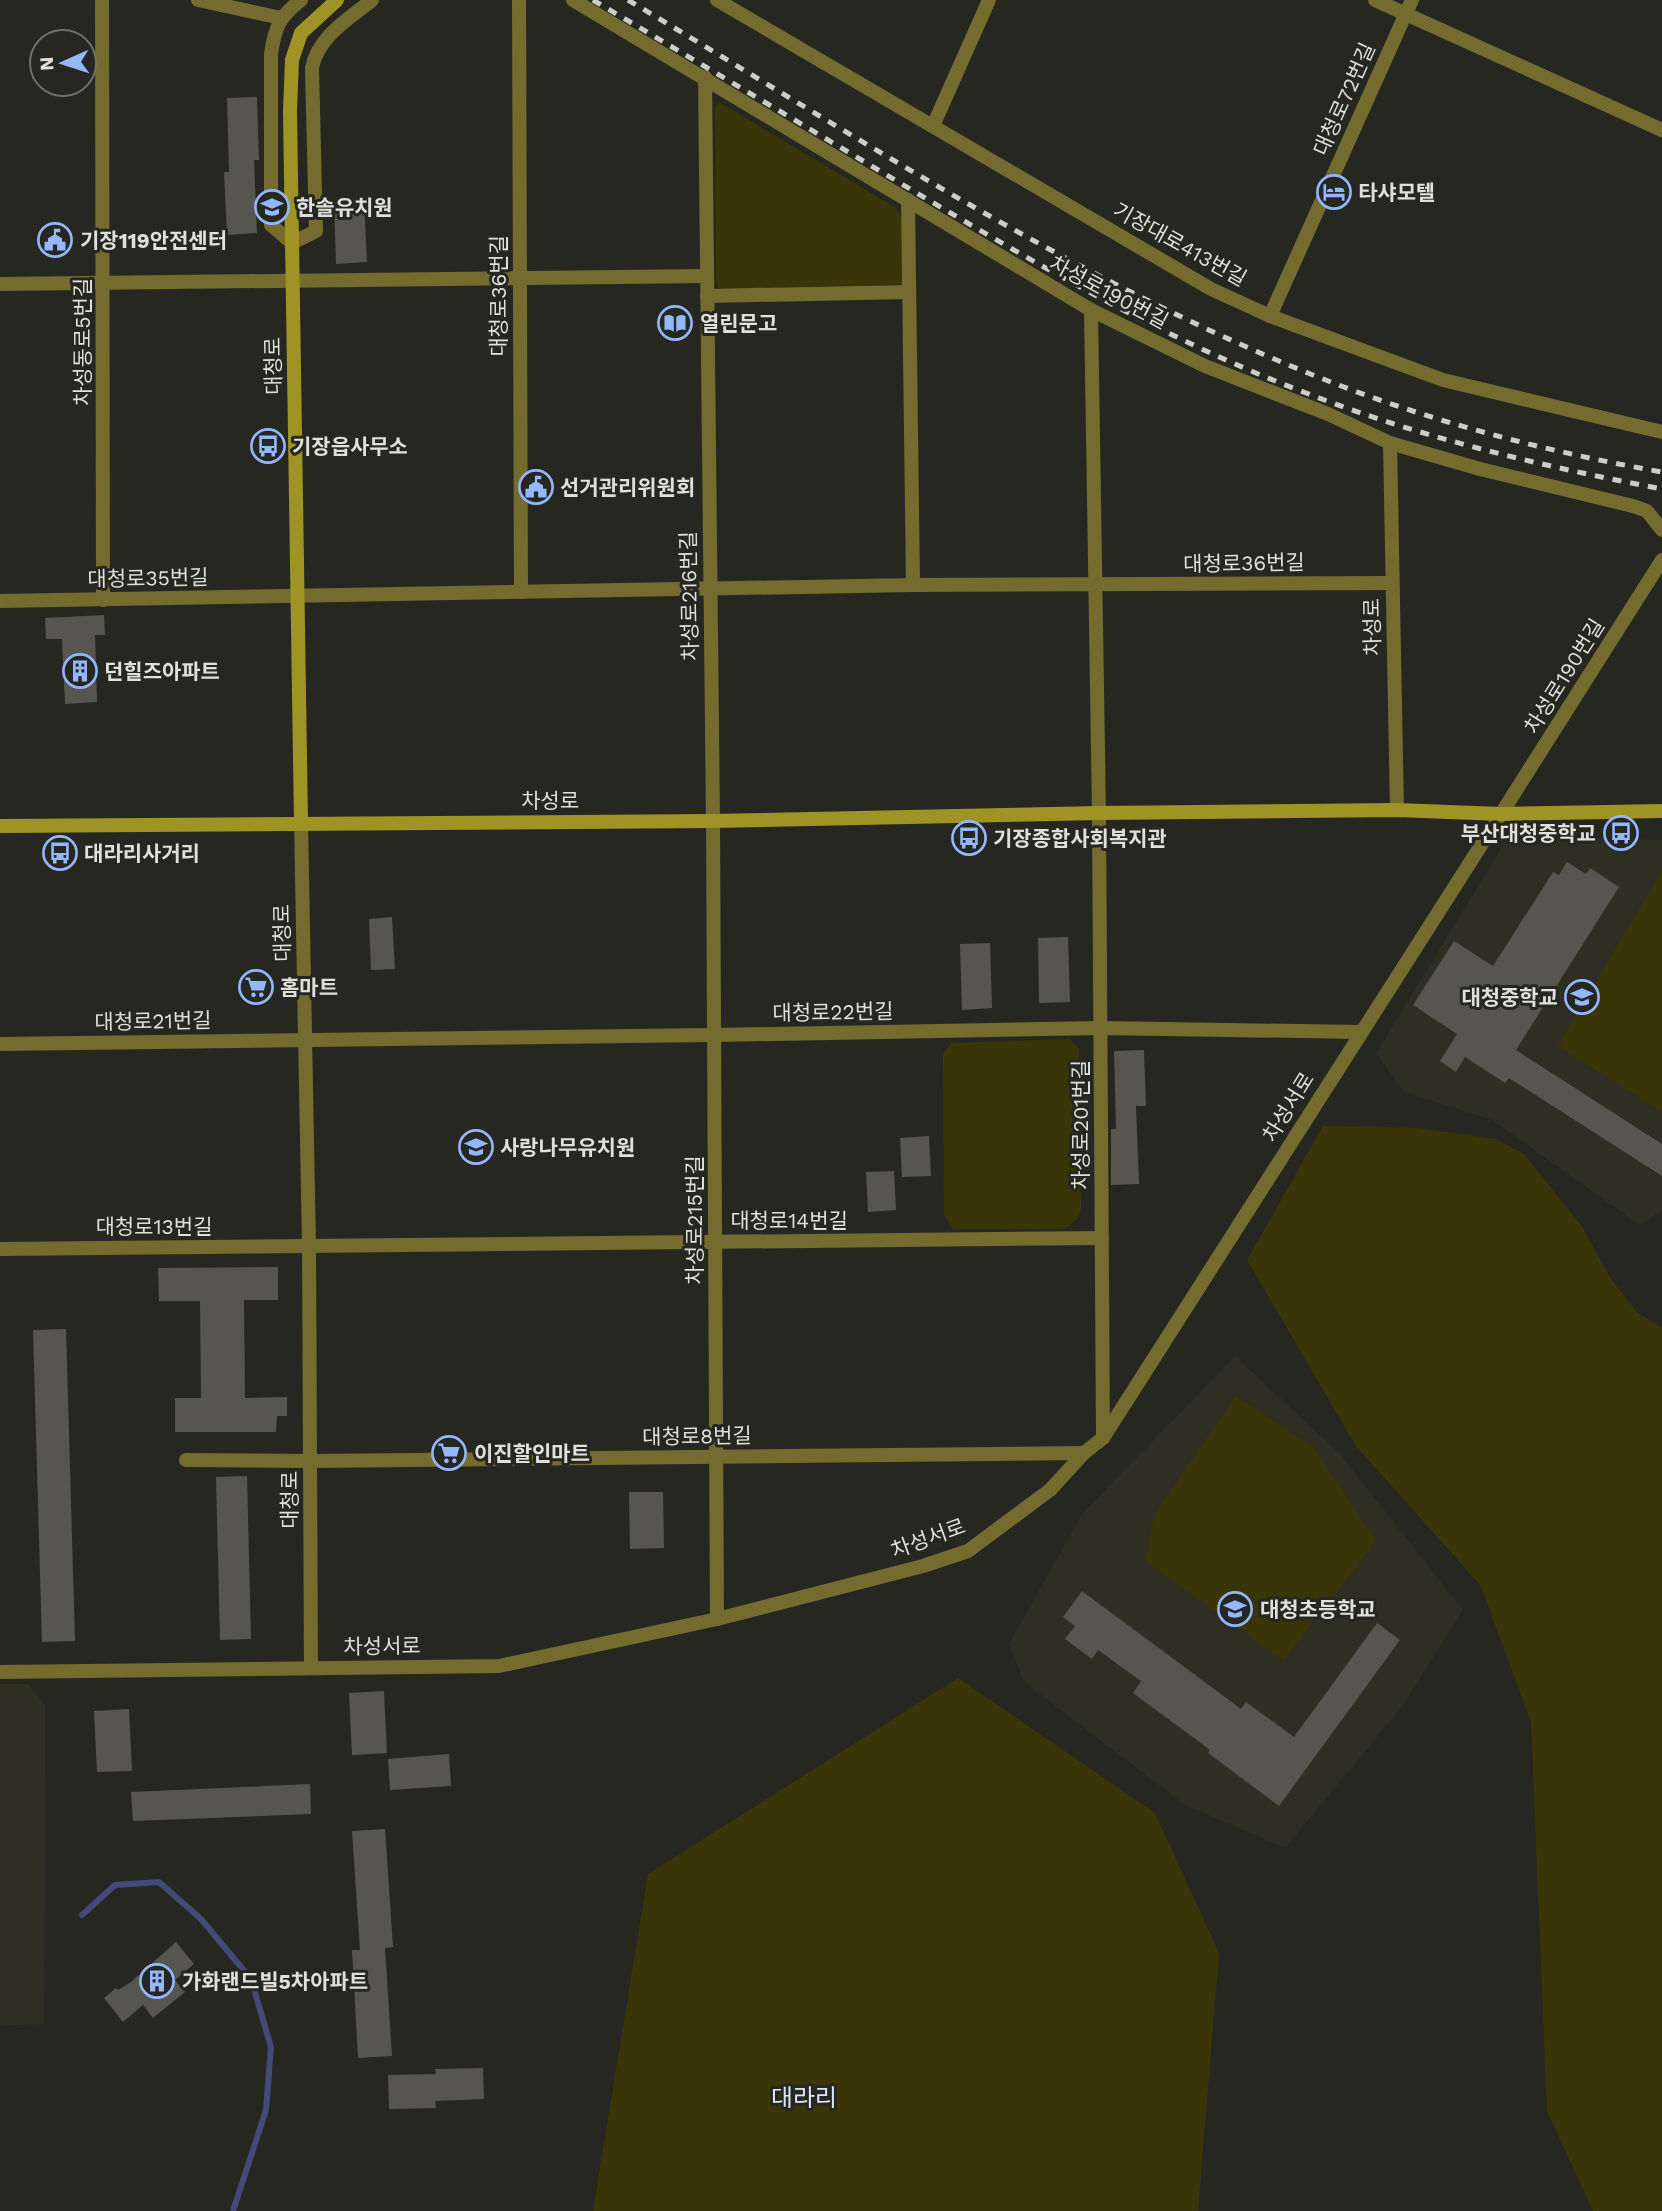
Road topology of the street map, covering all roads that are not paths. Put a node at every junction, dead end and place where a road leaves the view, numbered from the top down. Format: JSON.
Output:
{"nodes":[{"id":1,"x":102,"y":0,"type":"edge"},
{"id":2,"x":198,"y":0,"type":"edge"},
{"id":3,"x":301,"y":0,"type":"edge"},
{"id":4,"x":337,"y":0,"type":"edge"},
{"id":5,"x":372,"y":0,"type":"edge"},
{"id":6,"x":519,"y":0,"type":"edge"},
{"id":7,"x":573,"y":0,"type":"edge"},
{"id":8,"x":717,"y":0,"type":"edge"},
{"id":9,"x":989,"y":0,"type":"edge"},
{"id":10,"x":1375,"y":0,"type":"edge"},
{"id":11,"x":1409,"y":7,"type":"edge"},
{"id":12,"x":281,"y":18,"type":"junction"},
{"id":13,"x":705,"y":77,"type":"junction"},
{"id":14,"x":933,"y":126,"type":"junction"},
{"id":15,"x":1662,"y":130,"type":"edge"},
{"id":16,"x":908,"y":200,"type":"junction"},
{"id":17,"x":292,"y":243,"type":"junction"},
{"id":18,"x":707,"y":276,"type":"junction"},
{"id":19,"x":518,"y":278,"type":"junction"},
{"id":20,"x":293,"y":282,"type":"junction"},
{"id":21,"x":0,"y":284,"type":"edge"},
{"id":22,"x":103,"y":284,"type":"junction"},
{"id":23,"x":909,"y":292,"type":"junction"},
{"id":24,"x":707,"y":296,"type":"junction"},
{"id":25,"x":1091,"y":310,"type":"junction"},
{"id":26,"x":1270,"y":316,"type":"junction"},
{"id":27,"x":1662,"y":432,"type":"edge"},
{"id":28,"x":1390,"y":443,"type":"junction"},
{"id":29,"x":1662,"y":530,"type":"edge"},
{"id":30,"x":1662,"y":561,"type":"edge"},
{"id":31,"x":1392,"y":583,"type":"junction"},
{"id":32,"x":913,"y":585,"type":"junction"},
{"id":33,"x":1097,"y":585,"type":"junction"},
{"id":34,"x":710,"y":589,"type":"junction"},
{"id":35,"x":521,"y":592,"type":"junction"},
{"id":36,"x":297,"y":596,"type":"junction"},
{"id":37,"x":103,"y":600,"type":"junction"},
{"id":38,"x":0,"y":601,"type":"edge"},
{"id":39,"x":1397,"y":810,"type":"junction"},
{"id":40,"x":1662,"y":811,"type":"edge"},
{"id":41,"x":1099,"y":813,"type":"junction"},
{"id":42,"x":1501,"y":814,"type":"junction"},
{"id":43,"x":713,"y":821,"type":"junction"},
{"id":44,"x":301,"y":822,"type":"junction"},
{"id":45,"x":0,"y":826,"type":"edge"},
{"id":46,"x":1101,"y":1028,"type":"junction"},
{"id":47,"x":1361,"y":1031,"type":"junction"},
{"id":48,"x":714,"y":1035,"type":"junction"},
{"id":49,"x":306,"y":1041,"type":"junction"},
{"id":50,"x":0,"y":1044,"type":"edge"},
{"id":51,"x":1102,"y":1238,"type":"junction"},
{"id":52,"x":715,"y":1241,"type":"junction"},
{"id":53,"x":309,"y":1246,"type":"junction"},
{"id":54,"x":0,"y":1249,"type":"edge"},
{"id":55,"x":1103,"y":1438,"type":"junction"},
{"id":56,"x":1084,"y":1453,"type":"junction"},
{"id":57,"x":716,"y":1456,"type":"junction"},
{"id":58,"x":186,"y":1460,"type":"dead end"},
{"id":59,"x":310,"y":1461,"type":"junction"},
{"id":60,"x":717,"y":1619,"type":"junction"},
{"id":61,"x":311,"y":1668,"type":"junction"},
{"id":62,"x":0,"y":1672,"type":"edge"}],
"edges":[{"from":1,"to":22,"type":"street","name":"차성동로5번길"},
{"from":2,"to":12,"type":"street"},
{"from":3,"to":12,"type":"street"},
{"from":4,"to":17,"type":"main road","name":"대청로"},
{"from":5,"to":17,"type":"street"},
{"from":6,"to":19,"type":"street","name":"대청로36번길"},
{"from":7,"to":13,"type":"street","name":"차성로190번길"},
{"from":8,"to":14,"type":"street","name":"기장대로413번길"},
{"from":9,"to":14,"type":"street"},
{"from":10,"to":11,"type":"street"},
{"from":11,"to":15,"type":"street"},
{"from":11,"to":26,"type":"street","name":"대청로72번길"},
{"from":12,"to":17,"type":"street"},
{"from":13,"to":16,"type":"street","name":"차성로190번길"},
{"from":13,"to":18,"type":"street","name":"차성로216번길"},
{"from":14,"to":26,"type":"street","name":"기장대로413번길"},
{"from":16,"to":23,"type":"street"},
{"from":16,"to":25,"type":"street","name":"차성로190번길"},
{"from":17,"to":20,"type":"main road","name":"대청로"},
{"from":18,"to":19,"type":"street"},
{"from":18,"to":24,"type":"street","name":"차성로216번길"},
{"from":19,"to":20,"type":"street"},
{"from":19,"to":35,"type":"street","name":"대청로36번길"},
{"from":20,"to":22,"type":"street"},
{"from":20,"to":36,"type":"main road","name":"대청로"},
{"from":21,"to":22,"type":"street"},
{"from":22,"to":37,"type":"street","name":"차성동로5번길"},
{"from":23,"to":24,"type":"street"},
{"from":23,"to":32,"type":"street"},
{"from":24,"to":34,"type":"street","name":"차성로216번길"},
{"from":25,"to":28,"type":"street","name":"차성로190번길"},
{"from":25,"to":33,"type":"street"},
{"from":26,"to":27,"type":"street","name":"기장대로413번길"},
{"from":28,"to":29,"type":"street","name":"차성로190번길"},
{"from":28,"to":31,"type":"street","name":"차성로"},
{"from":30,"to":42,"type":"street","name":"차성로190번길"},
{"from":31,"to":33,"type":"street","name":"대청로36번길"},
{"from":31,"to":39,"type":"street","name":"차성로"},
{"from":32,"to":33,"type":"street","name":"대청로36번길"},
{"from":32,"to":34,"type":"street","name":"대청로36번길"},
{"from":33,"to":41,"type":"street"},
{"from":34,"to":35,"type":"street","name":"대청로36번길"},
{"from":34,"to":43,"type":"street","name":"차성로216번길"},
{"from":35,"to":36,"type":"street","name":"대청로36번길"},
{"from":36,"to":37,"type":"street","name":"대청로35번길"},
{"from":36,"to":44,"type":"main road","name":"대청로"},
{"from":37,"to":38,"type":"street","name":"대청로35번길"},
{"from":39,"to":41,"type":"main road","name":"차성로"},
{"from":39,"to":42,"type":"main road","name":"차성로"},
{"from":40,"to":42,"type":"main road","name":"차성로"},
{"from":41,"to":43,"type":"main road","name":"차성로"},
{"from":41,"to":46,"type":"street","name":"차성로201번길"},
{"from":42,"to":47,"type":"street","name":"차성서로"},
{"from":43,"to":44,"type":"main road","name":"차성로"},
{"from":43,"to":48,"type":"street","name":"차성로215번길"},
{"from":44,"to":45,"type":"main road","name":"차성로"},
{"from":44,"to":49,"type":"street","name":"대청로"},
{"from":46,"to":47,"type":"street","name":"대청로22번길"},
{"from":46,"to":48,"type":"street","name":"대청로22번길"},
{"from":46,"to":51,"type":"street","name":"차성로201번길"},
{"from":47,"to":55,"type":"street","name":"차성서로"},
{"from":48,"to":49,"type":"street","name":"대청로22번길"},
{"from":48,"to":52,"type":"street","name":"차성로215번길"},
{"from":49,"to":50,"type":"street","name":"대청로21번길"},
{"from":49,"to":53,"type":"street","name":"대청로"},
{"from":51,"to":52,"type":"street","name":"대청로14번길"},
{"from":51,"to":55,"type":"street","name":"차성로201번길"},
{"from":52,"to":53,"type":"street","name":"대청로14번길"},
{"from":52,"to":57,"type":"street","name":"차성로215번길"},
{"from":53,"to":54,"type":"street","name":"대청로13번길"},
{"from":53,"to":59,"type":"street","name":"대청로"},
{"from":55,"to":56,"type":"street","name":"차성서로"},
{"from":56,"to":57,"type":"street","name":"대청로8번길"},
{"from":56,"to":60,"type":"street","name":"차성서로"},
{"from":57,"to":59,"type":"street","name":"대청로8번길"},
{"from":57,"to":60,"type":"street","name":"차성로215번길"},
{"from":58,"to":59,"type":"street","name":"대청로8번길"},
{"from":59,"to":61,"type":"street","name":"대청로"},
{"from":60,"to":61,"type":"street","name":"차성서로"},
{"from":61,"to":62,"type":"street","name":"차성서로"}]}
